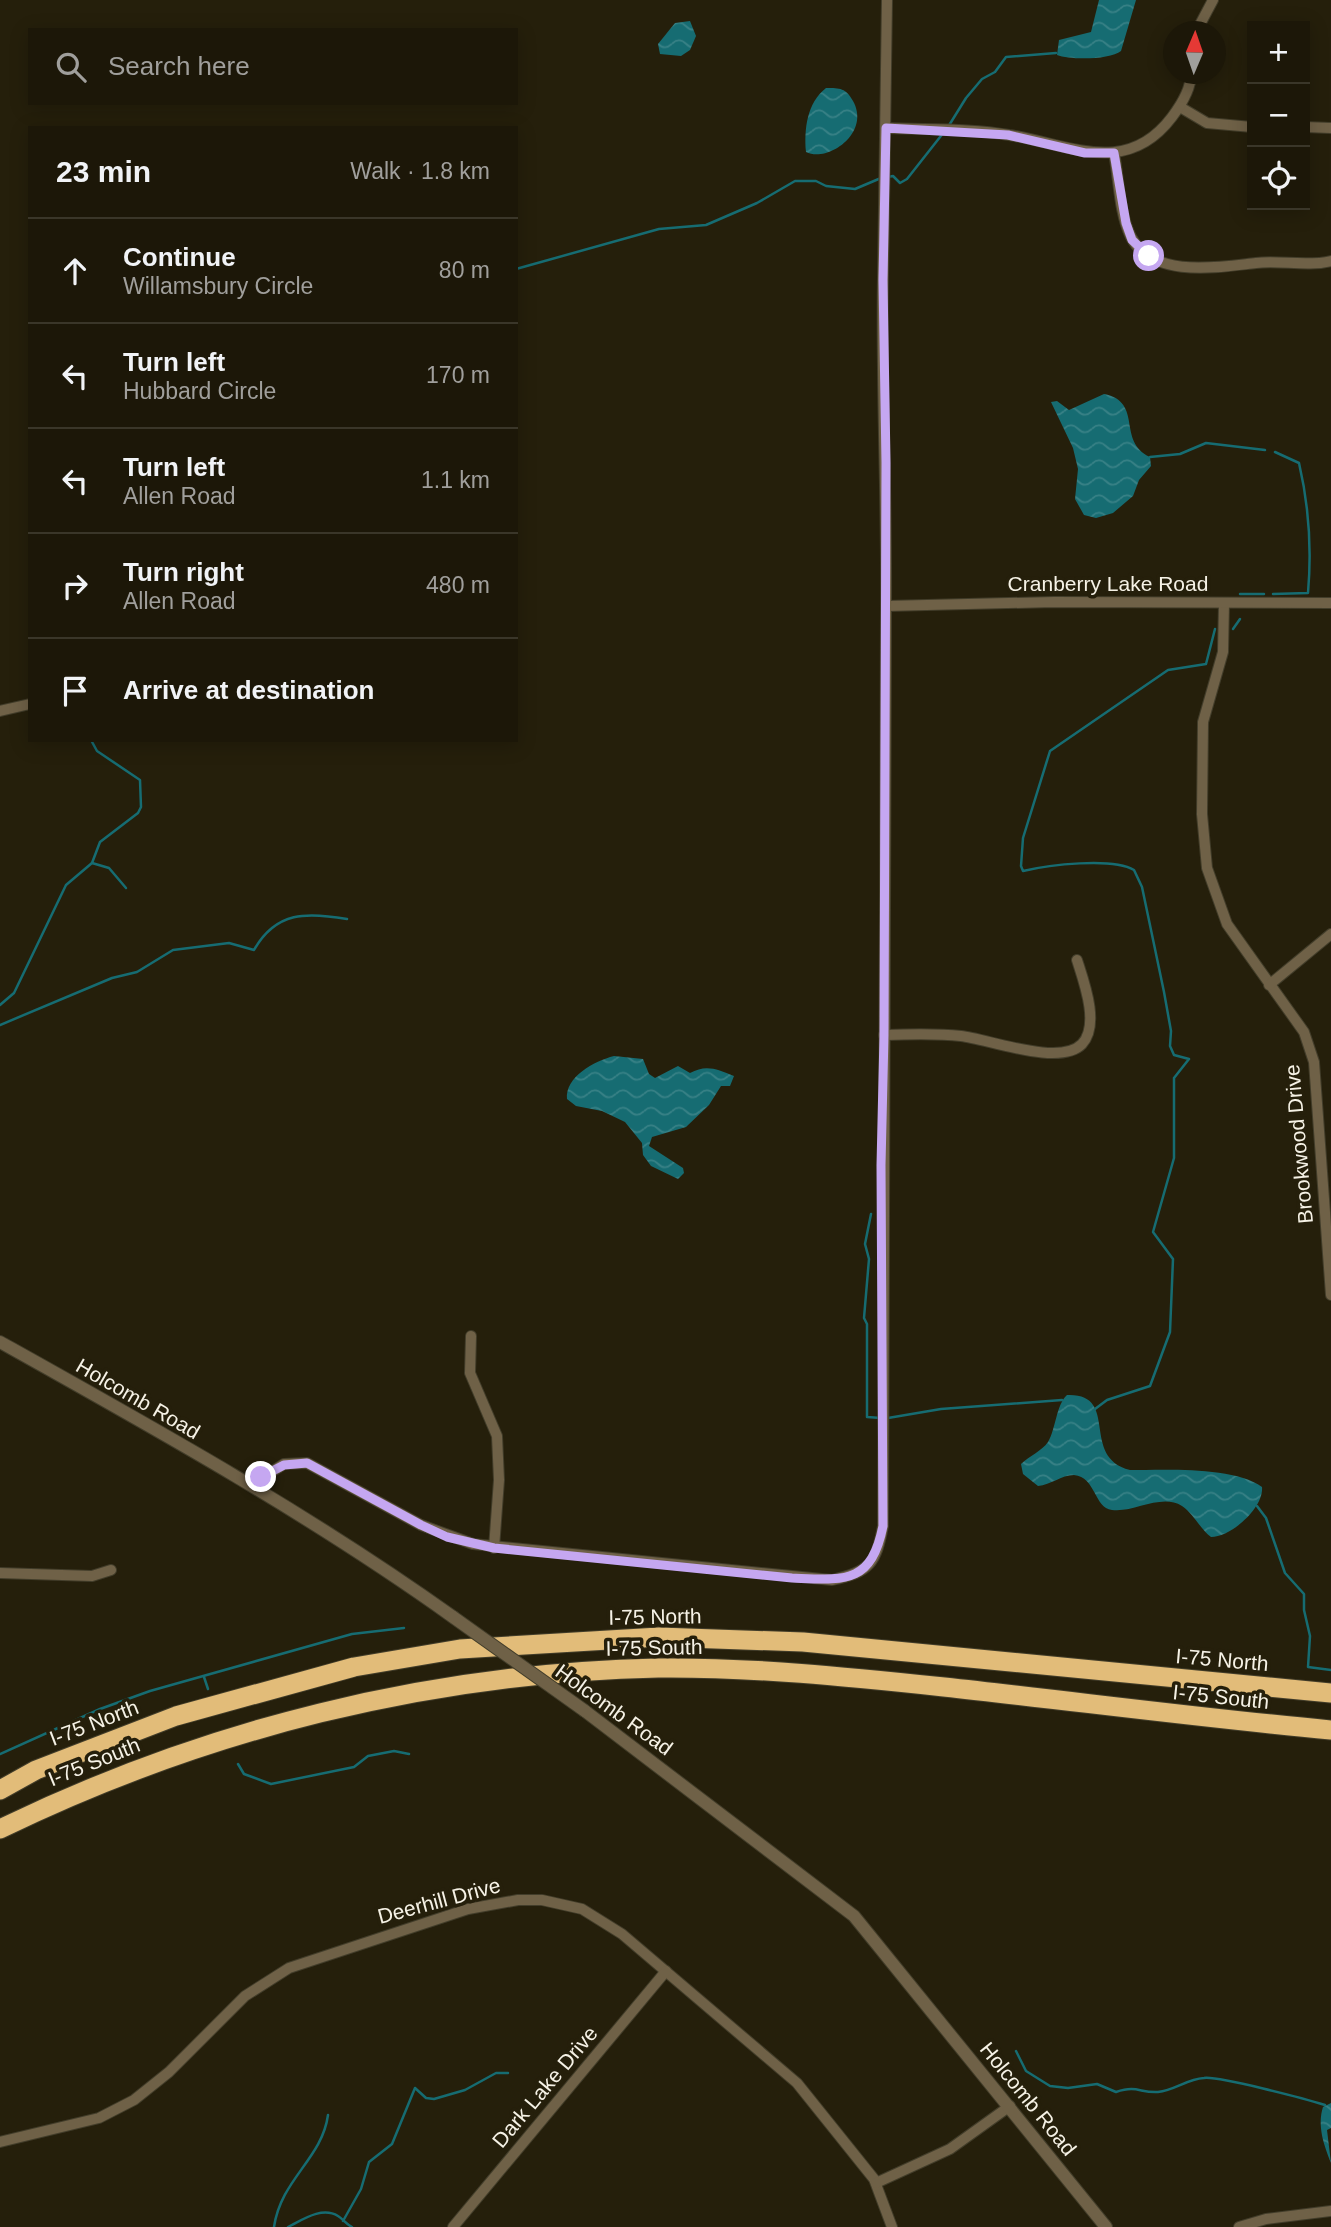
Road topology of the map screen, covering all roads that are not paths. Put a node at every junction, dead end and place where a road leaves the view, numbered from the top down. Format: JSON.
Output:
{"nodes":[{"id":1,"x":887,"y":0,"type":"edge"},
{"id":2,"x":1213,"y":0,"type":"edge"},
{"id":3,"x":1202,"y":21,"type":"edge"},
{"id":4,"x":1188,"y":84,"type":"edge"},
{"id":5,"x":1180,"y":107,"type":"junction"},
{"id":6,"x":1247,"y":127,"type":"edge"},
{"id":7,"x":1310,"y":127,"type":"edge"},
{"id":8,"x":886,"y":128,"type":"junction"},
{"id":9,"x":1331,"y":128,"type":"edge"},
{"id":10,"x":1114,"y":153,"type":"junction"},
{"id":11,"x":1331,"y":261,"type":"edge"},
{"id":12,"x":1224,"y":603,"type":"junction"},
{"id":13,"x":1331,"y":603,"type":"edge"},
{"id":14,"x":886,"y":606,"type":"junction"},
{"id":15,"x":28,"y":704,"type":"edge"},
{"id":16,"x":0,"y":711,"type":"edge"},
{"id":17,"x":1331,"y":934,"type":"edge"},
{"id":18,"x":1077,"y":960,"type":"dead end"},
{"id":19,"x":1269,"y":985,"type":"junction"},
{"id":20,"x":884,"y":1035,"type":"junction"},
{"id":21,"x":1331,"y":1295,"type":"edge"},
{"id":22,"x":471,"y":1336,"type":"dead end"},
{"id":23,"x":0,"y":1342,"type":"edge"},
{"id":24,"x":251,"y":1485,"type":"junction"},
{"id":25,"x":494,"y":1548,"type":"junction"},
{"id":26,"x":111,"y":1570,"type":"dead end"},
{"id":27,"x":0,"y":1573,"type":"edge"},
{"id":28,"x":1326,"y":1692,"type":"edge"},
{"id":29,"x":1157,"y":1713,"type":"junction"},
{"id":30,"x":1331,"y":1730,"type":"edge"},
{"id":31,"x":1331,"y":1742,"type":"edge"},
{"id":32,"x":0,"y":1790,"type":"edge"},
{"id":33,"x":0,"y":1829,"type":"edge"},
{"id":34,"x":666,"y":1971,"type":"junction"},
{"id":35,"x":1010,"y":2106,"type":"junction"},
{"id":36,"x":0,"y":2142,"type":"edge"},
{"id":37,"x":876,"y":2183,"type":"junction"},
{"id":38,"x":1331,"y":2211,"type":"edge"},
{"id":39,"x":453,"y":2227,"type":"edge"},
{"id":40,"x":892,"y":2227,"type":"edge"},
{"id":41,"x":1105,"y":2227,"type":"edge"},
{"id":42,"x":1239,"y":2227,"type":"edge"}],
"edges":[{"from":1,"to":8,"type":"street"},
{"from":2,"to":3,"type":"street"},
{"from":4,"to":5,"type":"street"},
{"from":5,"to":6,"type":"street"},
{"from":5,"to":10,"type":"street"},
{"from":7,"to":9,"type":"street"},
{"from":8,"to":10,"type":"street"},
{"from":8,"to":14,"type":"street"},
{"from":10,"to":11,"type":"street"},
{"from":12,"to":13,"type":"street","name":"Cranberry Lake Road"},
{"from":12,"to":14,"type":"street","name":"Cranberry Lake Road"},
{"from":12,"to":19,"type":"street","name":"Brookwood Drive"},
{"from":14,"to":20,"type":"street"},
{"from":15,"to":16,"type":"street"},
{"from":17,"to":19,"type":"street"},
{"from":18,"to":20,"type":"street"},
{"from":19,"to":21,"type":"street","name":"Brookwood Drive"},
{"from":20,"to":25,"type":"street"},
{"from":22,"to":25,"type":"street"},
{"from":23,"to":24,"type":"street","name":"Holcomb Road"},
{"from":24,"to":25,"type":"street"},
{"from":24,"to":35,"type":"street","name":"Holcomb Road","bridge":true},
{"from":26,"to":27,"type":"street"},
{"from":28,"to":32,"type":"highway","name":"I-75 North"},
{"from":29,"to":30,"type":"highway","name":"I-75 South"},
{"from":29,"to":31,"type":"highway"},
{"from":29,"to":33,"type":"highway","name":"I-75 South"},
{"from":34,"to":36,"type":"street","name":"Deerhill Drive"},
{"from":34,"to":37,"type":"street","name":"Deerhill Drive"},
{"from":34,"to":39,"type":"street","name":"Dark Lake Drive"},
{"from":35,"to":37,"type":"street"},
{"from":35,"to":41,"type":"street","name":"Holcomb Road"},
{"from":37,"to":40,"type":"street","name":"Deerhill Drive"},
{"from":38,"to":42,"type":"street"}]}
